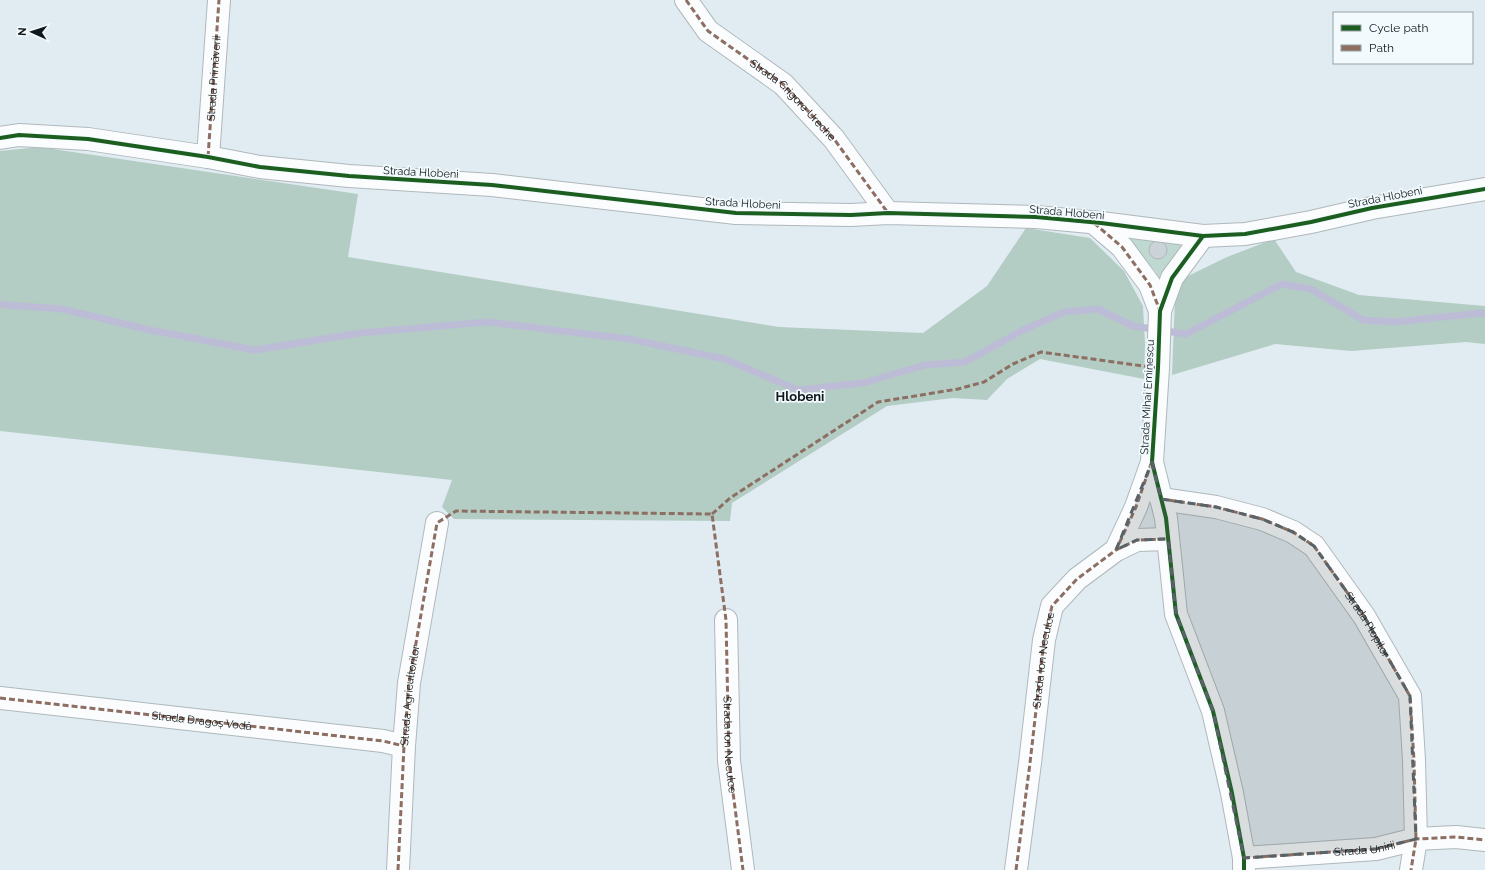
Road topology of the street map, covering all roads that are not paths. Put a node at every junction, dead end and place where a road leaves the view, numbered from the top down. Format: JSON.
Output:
{"nodes":[{"id":1,"x":219,"y":0,"type":"edge"},
{"id":2,"x":686,"y":0,"type":"edge"},
{"id":3,"x":0,"y":138,"type":"edge"},
{"id":4,"x":208,"y":157,"type":"junction"},
{"id":5,"x":1485,"y":189,"type":"edge"},
{"id":6,"x":888,"y":213,"type":"junction"},
{"id":7,"x":1094,"y":223,"type":"junction"},
{"id":8,"x":1203,"y":236,"type":"junction"},
{"id":9,"x":1160,"y":312,"type":"junction"},
{"id":10,"x":1152,"y":462,"type":"junction"},
{"id":11,"x":1161,"y":498,"type":"junction"},
{"id":12,"x":437,"y":523,"type":"dead end"},
{"id":13,"x":1168,"y":539,"type":"junction"},
{"id":14,"x":1116,"y":550,"type":"junction"},
{"id":15,"x":726,"y":620,"type":"dead end"},
{"id":16,"x":0,"y":698,"type":"edge"},
{"id":17,"x":404,"y":746,"type":"junction"},
{"id":18,"x":1416,"y":839,"type":"junction"},
{"id":19,"x":1485,"y":840,"type":"edge"},
{"id":20,"x":1244,"y":864,"type":"edge"},
{"id":21,"x":398,"y":870,"type":"edge"},
{"id":22,"x":743,"y":870,"type":"edge"},
{"id":23,"x":1016,"y":870,"type":"edge"},
{"id":24,"x":1410,"y":870,"type":"edge"}],
"edges":[{"from":1,"to":4,"type":"street","name":"Strada Primăverii"},
{"from":2,"to":6,"type":"street","name":"Strada Grigore Ureche"},
{"from":3,"to":4,"type":"street","name":"Strada Hlobeni"},
{"from":4,"to":6,"type":"street","name":"Strada Hlobeni"},
{"from":5,"to":8,"type":"street","name":"Strada Hlobeni"},
{"from":6,"to":7,"type":"street","name":"Strada Hlobeni"},
{"from":7,"to":8,"type":"street","name":"Strada Hlobeni"},
{"from":7,"to":9,"type":"street","name":"Strada Mihai Eminescu"},
{"from":8,"to":9,"type":"street","name":"Strada Mihai Eminescu"},
{"from":9,"to":10,"type":"street","name":"Strada Mihai Eminescu"},
{"from":10,"to":11,"type":"street","name":"Strada Mihai Eminescu"},
{"from":10,"to":14,"type":"street","name":"Strada Ion Neculce"},
{"from":11,"to":13,"type":"street","name":"Strada Mihai Eminescu"},
{"from":11,"to":18,"type":"street","name":"Strada Plopilor"},
{"from":12,"to":17,"type":"street","name":"Strada Agricultorilor"},
{"from":13,"to":14,"type":"street"},
{"from":13,"to":20,"type":"street","name":"Strada Mihai Eminescu"},
{"from":14,"to":23,"type":"street","name":"Strada Ion Neculce"},
{"from":15,"to":22,"type":"street","name":"Strada Ion Neculce"},
{"from":16,"to":17,"type":"street","name":"Strada Dragoș Vodă"},
{"from":17,"to":21,"type":"street","name":"Strada Agricultorilor"},
{"from":18,"to":19,"type":"street","name":"Strada Unirii"},
{"from":18,"to":20,"type":"street","name":"Strada Unirii"},
{"from":18,"to":24,"type":"street","name":"Strada Plopilor"}]}
